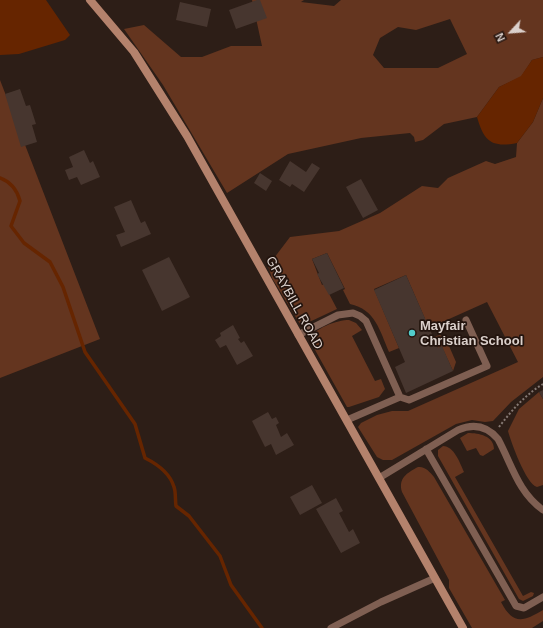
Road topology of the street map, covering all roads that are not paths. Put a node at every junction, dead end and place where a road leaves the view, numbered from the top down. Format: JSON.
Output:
{"nodes":[{"id":1,"x":90,"y":0,"type":"edge"},
{"id":2,"x":466,"y":320,"type":"dead end"},
{"id":3,"x":298,"y":335,"type":"junction"},
{"id":4,"x":400,"y":397,"type":"junction"},
{"id":5,"x":347,"y":420,"type":"junction"},
{"id":6,"x":426,"y":449,"type":"junction"},
{"id":7,"x":379,"y":478,"type":"junction"},
{"id":8,"x":543,"y":510,"type":"edge"},
{"id":9,"x":435,"y":578,"type":"junction"},
{"id":10,"x":543,"y":597,"type":"edge"},
{"id":11,"x":331,"y":628,"type":"edge"},
{"id":12,"x":463,"y":628,"type":"edge"}],
"edges":[{"from":1,"to":3,"type":"street","name":"GRAYBILL ROAD"},
{"from":2,"to":4,"type":"lane"},
{"from":3,"to":4,"type":"lane"},
{"from":3,"to":5,"type":"street","name":"GRAYBILL ROAD"},
{"from":4,"to":5,"type":"lane"},
{"from":5,"to":7,"type":"street","name":"GRAYBILL ROAD"},
{"from":6,"to":7,"type":"lane"},
{"from":6,"to":8,"type":"lane"},
{"from":6,"to":10,"type":"lane"},
{"from":7,"to":9,"type":"street","name":"GRAYBILL ROAD"},
{"from":9,"to":11,"type":"lane"},
{"from":9,"to":12,"type":"street","name":"GRAYBILL ROAD"}]}
